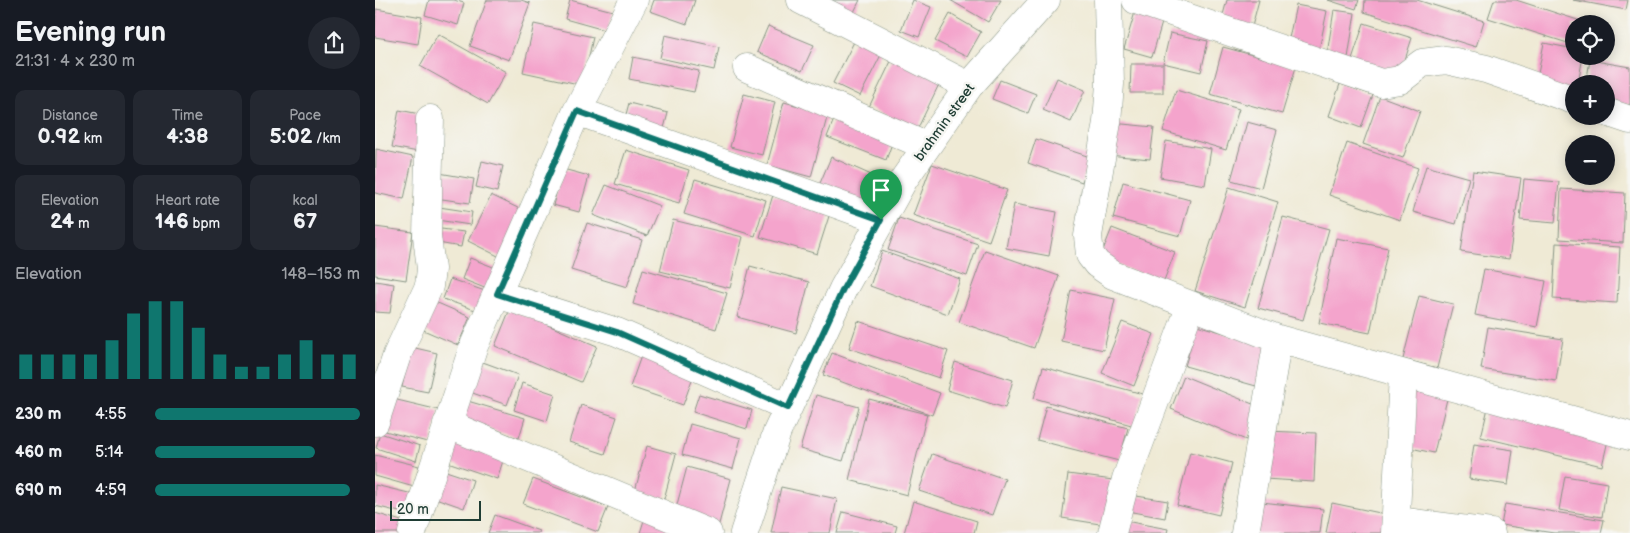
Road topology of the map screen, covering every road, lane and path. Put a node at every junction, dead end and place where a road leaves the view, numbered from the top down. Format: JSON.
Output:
{"nodes":[{"id":1,"x":635,"y":0,"type":"edge"},
{"id":2,"x":801,"y":0,"type":"edge"},
{"id":3,"x":1046,"y":0,"type":"edge"},
{"id":4,"x":1108,"y":0,"type":"edge"},
{"id":5,"x":1136,"y":0,"type":"edge"},
{"id":6,"x":747,"y":68,"type":"dead end"},
{"id":7,"x":969,"y":86,"type":"junction"},
{"id":8,"x":1565,"y":97,"type":"edge"},
{"id":9,"x":577,"y":111,"type":"junction"},
{"id":10,"x":1615,"y":115,"type":"edge"},
{"id":11,"x":430,"y":119,"type":"dead end"},
{"id":12,"x":1630,"y":120,"type":"edge"},
{"id":13,"x":926,"y":146,"type":"junction"},
{"id":14,"x":881,"y":220,"type":"junction"},
{"id":15,"x":497,"y":294,"type":"junction"},
{"id":16,"x":1191,"y":305,"type":"junction"},
{"id":17,"x":1278,"y":339,"type":"junction"},
{"id":18,"x":1403,"y":374,"type":"junction"},
{"id":19,"x":788,"y":408,"type":"junction"},
{"id":20,"x":375,"y":422,"type":"edge"},
{"id":21,"x":447,"y":424,"type":"junction"},
{"id":22,"x":1630,"y":436,"type":"edge"},
{"id":23,"x":1396,"y":527,"type":"edge"},
{"id":24,"x":411,"y":533,"type":"edge"},
{"id":25,"x":708,"y":533,"type":"edge"},
{"id":26,"x":744,"y":533,"type":"edge"},
{"id":27,"x":1111,"y":533,"type":"edge"},
{"id":28,"x":1245,"y":533,"type":"edge"},
{"id":29,"x":1491,"y":533,"type":"edge"}],
"edges":[{"from":1,"to":9,"type":"street"},
{"from":2,"to":7,"type":"street"},
{"from":3,"to":7,"type":"street","name":"brahmin street"},
{"from":4,"to":16,"type":"street"},
{"from":5,"to":8,"type":"street"},
{"from":6,"to":13,"type":"street"},
{"from":7,"to":13,"type":"street","name":"brahmin street"},
{"from":9,"to":14,"type":"street"},
{"from":9,"to":15,"type":"street"},
{"from":10,"to":12,"type":"street"},
{"from":11,"to":20,"type":"street"},
{"from":13,"to":14,"type":"street","name":"brahmin street"},
{"from":14,"to":19,"type":"street","name":"brahmin street"},
{"from":15,"to":19,"type":"street"},
{"from":15,"to":21,"type":"street"},
{"from":16,"to":17,"type":"street"},
{"from":16,"to":27,"type":"street"},
{"from":17,"to":18,"type":"street"},
{"from":17,"to":28,"type":"street"},
{"from":18,"to":22,"type":"street"},
{"from":18,"to":23,"type":"street"},
{"from":19,"to":26,"type":"street","name":"brahmin street"},
{"from":21,"to":24,"type":"street"},
{"from":21,"to":25,"type":"street"},
{"from":23,"to":29,"type":"street"}]}
